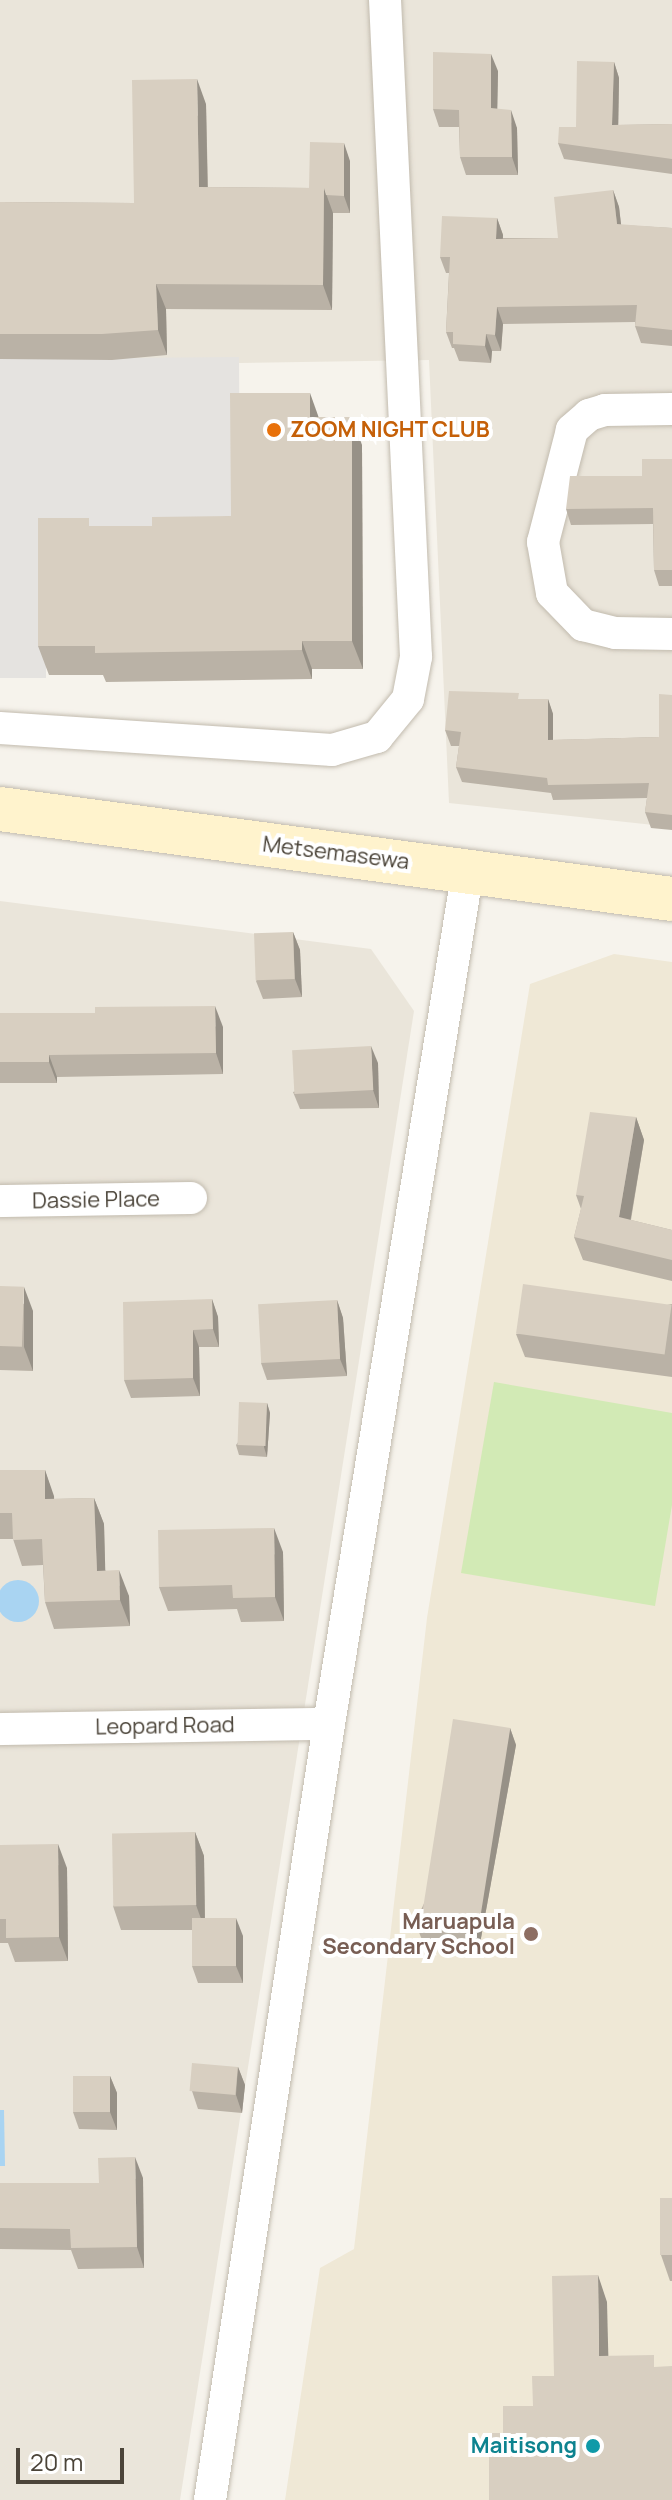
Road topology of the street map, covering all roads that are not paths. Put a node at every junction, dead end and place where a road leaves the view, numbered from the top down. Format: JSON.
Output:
{"nodes":[{"id":1,"x":385,"y":0,"type":"edge"},
{"id":2,"x":672,"y":409,"type":"edge"},
{"id":3,"x":672,"y":634,"type":"edge"},
{"id":4,"x":0,"y":728,"type":"edge"},
{"id":5,"x":0,"y":809,"type":"edge"},
{"id":6,"x":468,"y":870,"type":"junction"},
{"id":7,"x":672,"y":899,"type":"edge"},
{"id":8,"x":191,"y":1198,"type":"dead end"},
{"id":9,"x":0,"y":1201,"type":"edge"},
{"id":10,"x":329,"y":1724,"type":"junction"},
{"id":11,"x":0,"y":1729,"type":"edge"},
{"id":12,"x":210,"y":2500,"type":"edge"}],
"edges":[{"from":1,"to":4,"type":"street"},
{"from":2,"to":3,"type":"street"},
{"from":5,"to":6,"type":"street","name":"Metsemasewa"},
{"from":6,"to":7,"type":"street","name":"Metsemasewa"},
{"from":6,"to":10,"type":"street"},
{"from":8,"to":9,"type":"street","name":"Dassie Place"},
{"from":10,"to":11,"type":"street","name":"Leopard Road"},
{"from":10,"to":12,"type":"street"}]}
